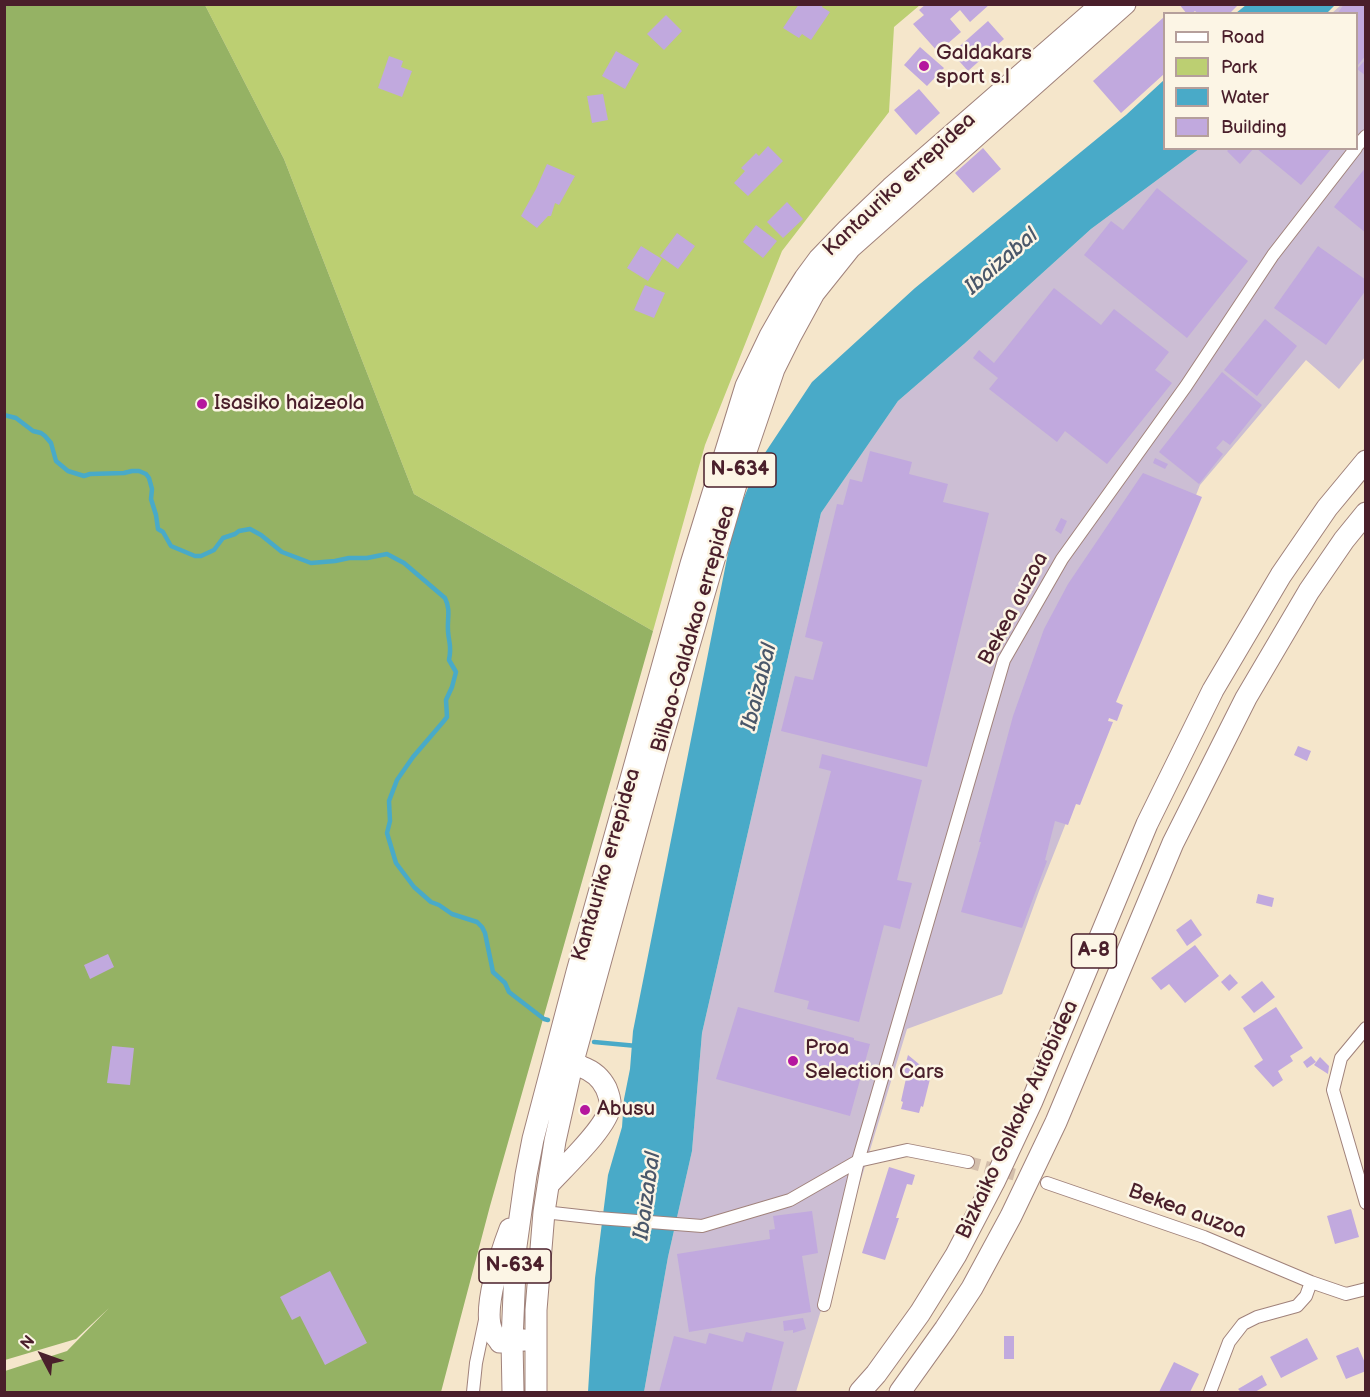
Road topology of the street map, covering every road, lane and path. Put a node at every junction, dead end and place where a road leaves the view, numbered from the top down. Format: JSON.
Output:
{"nodes":[{"id":1,"x":1102,"y":4,"type":"edge"},
{"id":2,"x":1125,"y":4,"type":"edge"},
{"id":3,"x":1354,"y":150,"type":"edge"},
{"id":4,"x":1365,"y":448,"type":"edge"},
{"id":5,"x":1365,"y":461,"type":"edge"},
{"id":6,"x":1327,"y":508,"type":"junction"},
{"id":7,"x":1365,"y":513,"type":"edge"},
{"id":8,"x":1365,"y":1028,"type":"edge"},
{"id":9,"x":563,"y":1063,"type":"junction"},
{"id":10,"x":858,"y":1161,"type":"junction"},
{"id":11,"x":968,"y":1162,"type":"tunnel mouth"},
{"id":12,"x":1362,"y":1179,"type":"edge"},
{"id":13,"x":1047,"y":1183,"type":"tunnel mouth"},
{"id":14,"x":548,"y":1186,"type":"junction"},
{"id":15,"x":524,"y":1191,"type":"junction"},
{"id":16,"x":1365,"y":1203,"type":"edge"},
{"id":17,"x":544,"y":1212,"type":"junction"},
{"id":18,"x":1311,"y":1282,"type":"junction"},
{"id":19,"x":1365,"y":1289,"type":"edge"},
{"id":20,"x":490,"y":1299,"type":"junction"},
{"id":21,"x":824,"y":1305,"type":"dead end"},
{"id":22,"x":535,"y":1340,"type":"junction"},
{"id":23,"x":506,"y":1341,"type":"junction"},
{"id":24,"x":476,"y":1363,"type":"junction"},
{"id":25,"x":473,"y":1392,"type":"edge"},
{"id":26,"x":513,"y":1392,"type":"edge"},
{"id":27,"x":536,"y":1392,"type":"edge"},
{"id":28,"x":860,"y":1392,"type":"edge"},
{"id":29,"x":900,"y":1392,"type":"edge"},
{"id":30,"x":1210,"y":1392,"type":"edge"}],
"edges":[{"from":1,"to":9,"type":"highway","name":"Kantauriko errepidea","number":"N-634"},
{"from":2,"to":9,"type":"highway","name":"Bilbao-Galdakao errepidea","number":"N-634"},
{"from":3,"to":10,"type":"street","name":"Bekea auzoa"},
{"from":4,"to":6,"type":"highway"},
{"from":5,"to":6,"type":"highway","name":"Bizkaiko Golkoko Autobidea","number":"A-8"},
{"from":6,"to":28,"type":"highway","name":"Bizkaiko Golkoko Autobidea","number":"A-8"},
{"from":7,"to":29,"type":"highway","name":"Bizkaiko Golkoko Autobidea","number":"A-8"},
{"from":8,"to":12,"type":"street"},
{"from":9,"to":14,"type":"highway","name":"Bilbao-Galdakao errepidea","number":"N-634"},
{"from":9,"to":14,"type":"highway"},
{"from":9,"to":15,"type":"highway","name":"Kantauriko errepidea","number":"N-634"},
{"from":10,"to":11,"type":"street"},
{"from":10,"to":17,"type":"street"},
{"from":10,"to":21,"type":"street","name":"Bekea auzoa"},
{"from":12,"to":16,"type":"street"},
{"from":13,"to":18,"type":"street","name":"Bekea auzoa"},
{"from":14,"to":17,"type":"highway","name":"Bilbao-Galdakao errepidea","number":"N-634"},
{"from":15,"to":20,"type":"highway"},
{"from":15,"to":23,"type":"highway","name":"Kantauriko errepidea","number":"N-634"},
{"from":17,"to":22,"type":"highway","name":"Bilbao-Galdakao errepidea","number":"N-634"},
{"from":18,"to":19,"type":"street","name":"Bekea auzoa"},
{"from":18,"to":30,"type":"street"},
{"from":20,"to":23,"type":"highway"},
{"from":20,"to":24,"type":"street"},
{"from":22,"to":23,"type":"highway"},
{"from":22,"to":27,"type":"highway","name":"Bilbao-Galdakao errepidea","number":"N-634"},
{"from":23,"to":24,"type":"street"},
{"from":23,"to":26,"type":"highway","number":"N-634"},
{"from":24,"to":25,"type":"street"}]}
